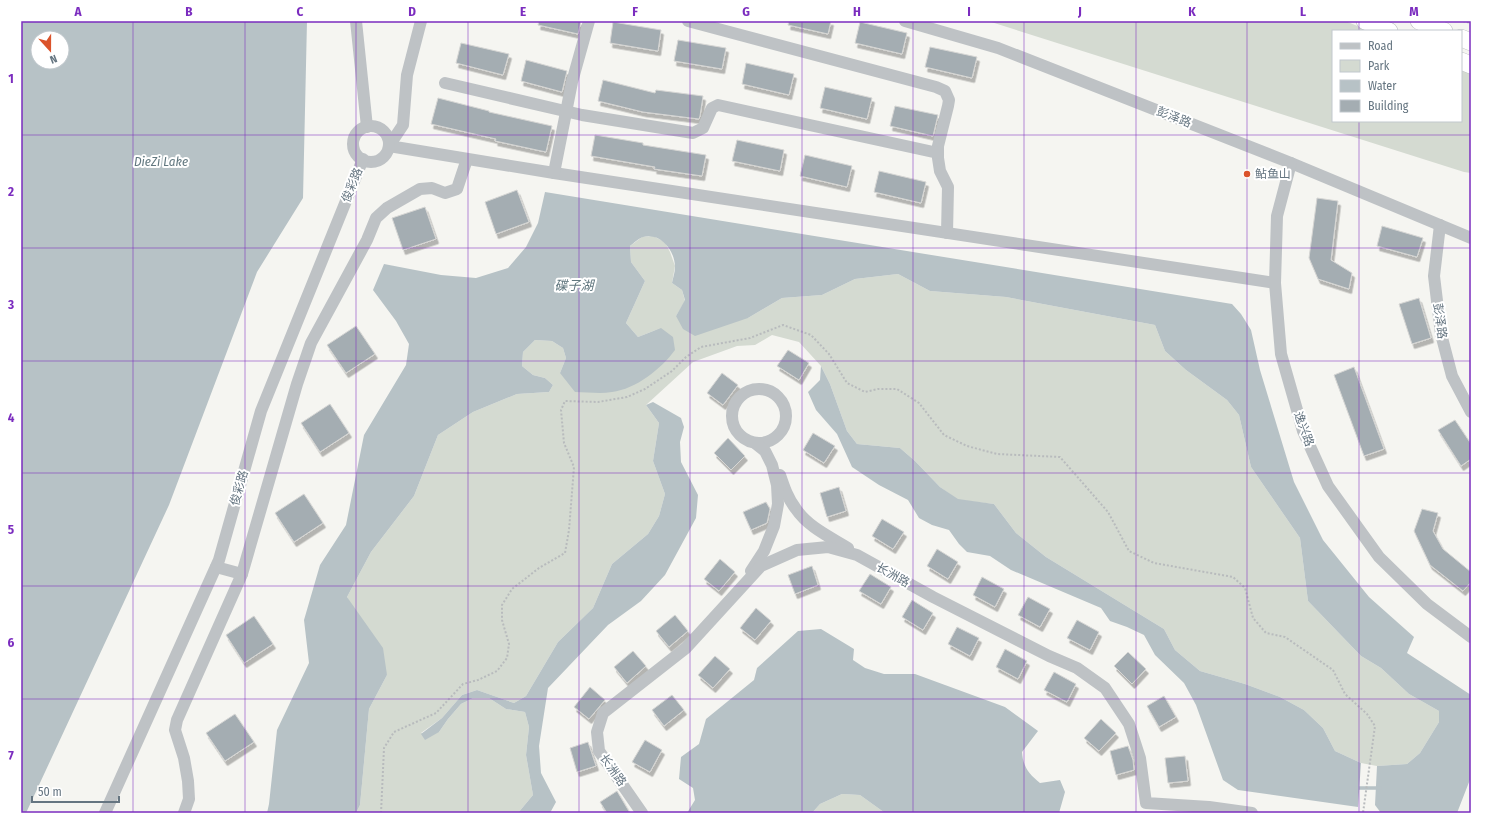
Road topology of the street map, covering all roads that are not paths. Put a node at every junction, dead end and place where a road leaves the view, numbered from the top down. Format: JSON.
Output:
{"nodes":[{"id":1,"x":356,"y":21,"type":"edge"},
{"id":2,"x":421,"y":21,"type":"edge"},
{"id":3,"x":589,"y":21,"type":"edge"},
{"id":4,"x":688,"y":21,"type":"edge"},
{"id":5,"x":905,"y":21,"type":"edge"},
{"id":6,"x":1365,"y":21,"type":"edge"},
{"id":7,"x":1419,"y":21,"type":"edge"},
{"id":8,"x":1388,"y":30,"type":"edge"},
{"id":9,"x":1442,"y":30,"type":"edge"},
{"id":10,"x":445,"y":83,"type":"dead end"},
{"id":11,"x":566,"y":111,"type":"junction"},
{"id":12,"x":367,"y":127,"type":"junction"},
{"id":13,"x":389,"y":146,"type":"junction"},
{"id":14,"x":938,"y":153,"type":"junction"},
{"id":15,"x":363,"y":159,"type":"junction"},
{"id":16,"x":468,"y":159,"type":"junction"},
{"id":17,"x":1291,"y":163,"type":"junction"},
{"id":18,"x":554,"y":173,"type":"junction"},
{"id":19,"x":1440,"y":225,"type":"junction"},
{"id":20,"x":948,"y":233,"type":"junction"},
{"id":21,"x":1471,"y":238,"type":"edge"},
{"id":22,"x":1275,"y":282,"type":"junction"},
{"id":23,"x":1471,"y":412,"type":"edge"},
{"id":24,"x":777,"y":436,"type":"junction"},
{"id":25,"x":755,"y":443,"type":"junction"},
{"id":26,"x":857,"y":554,"type":"junction"},
{"id":27,"x":216,"y":567,"type":"junction"},
{"id":28,"x":242,"y":574,"type":"junction"},
{"id":29,"x":740,"y":590,"type":"junction"},
{"id":30,"x":1471,"y":637,"type":"edge"},
{"id":31,"x":1144,"y":808,"type":"edge"},
{"id":32,"x":105,"y":813,"type":"edge"},
{"id":33,"x":184,"y":813,"type":"edge"},
{"id":34,"x":642,"y":813,"type":"edge"},
{"id":35,"x":1252,"y":813,"type":"edge"}],
"edges":[{"from":1,"to":12,"type":"street"},
{"from":2,"to":13,"type":"street"},
{"from":3,"to":11,"type":"street"},
{"from":4,"to":14,"type":"street"},
{"from":5,"to":17,"type":"street","name":"彭泽路"},
{"from":6,"to":8,"type":"highway"},
{"from":7,"to":9,"type":"highway"},
{"from":10,"to":11,"type":"street"},
{"from":11,"to":14,"type":"street"},
{"from":11,"to":18,"type":"street"},
{"from":12,"to":13,"type":"street"},
{"from":12,"to":15,"type":"street","name":"俊彩路"},
{"from":13,"to":15,"type":"street","name":"俊彩路"},
{"from":13,"to":16,"type":"street"},
{"from":14,"to":20,"type":"street"},
{"from":15,"to":27,"type":"street","name":"俊彩路"},
{"from":16,"to":18,"type":"street"},
{"from":16,"to":28,"type":"street"},
{"from":17,"to":19,"type":"street","name":"彭泽路"},
{"from":17,"to":22,"type":"street","name":"逸兴路"},
{"from":18,"to":20,"type":"street"},
{"from":19,"to":21,"type":"street","name":"彭泽路"},
{"from":19,"to":23,"type":"street","name":"彭泽路"},
{"from":20,"to":22,"type":"street"},
{"from":22,"to":30,"type":"street","name":"逸兴路"},
{"from":24,"to":25,"type":"street"},
{"from":24,"to":25,"type":"street"},
{"from":24,"to":26,"type":"street"},
{"from":25,"to":29,"type":"street"},
{"from":26,"to":29,"type":"street","name":"长洲路"},
{"from":26,"to":31,"type":"street","name":"长洲路"},
{"from":27,"to":28,"type":"street"},
{"from":27,"to":32,"type":"street","name":"俊彩路"},
{"from":28,"to":33,"type":"street"},
{"from":29,"to":34,"type":"street","name":"长洲路"},
{"from":31,"to":35,"type":"street","name":"长洲路"}]}
